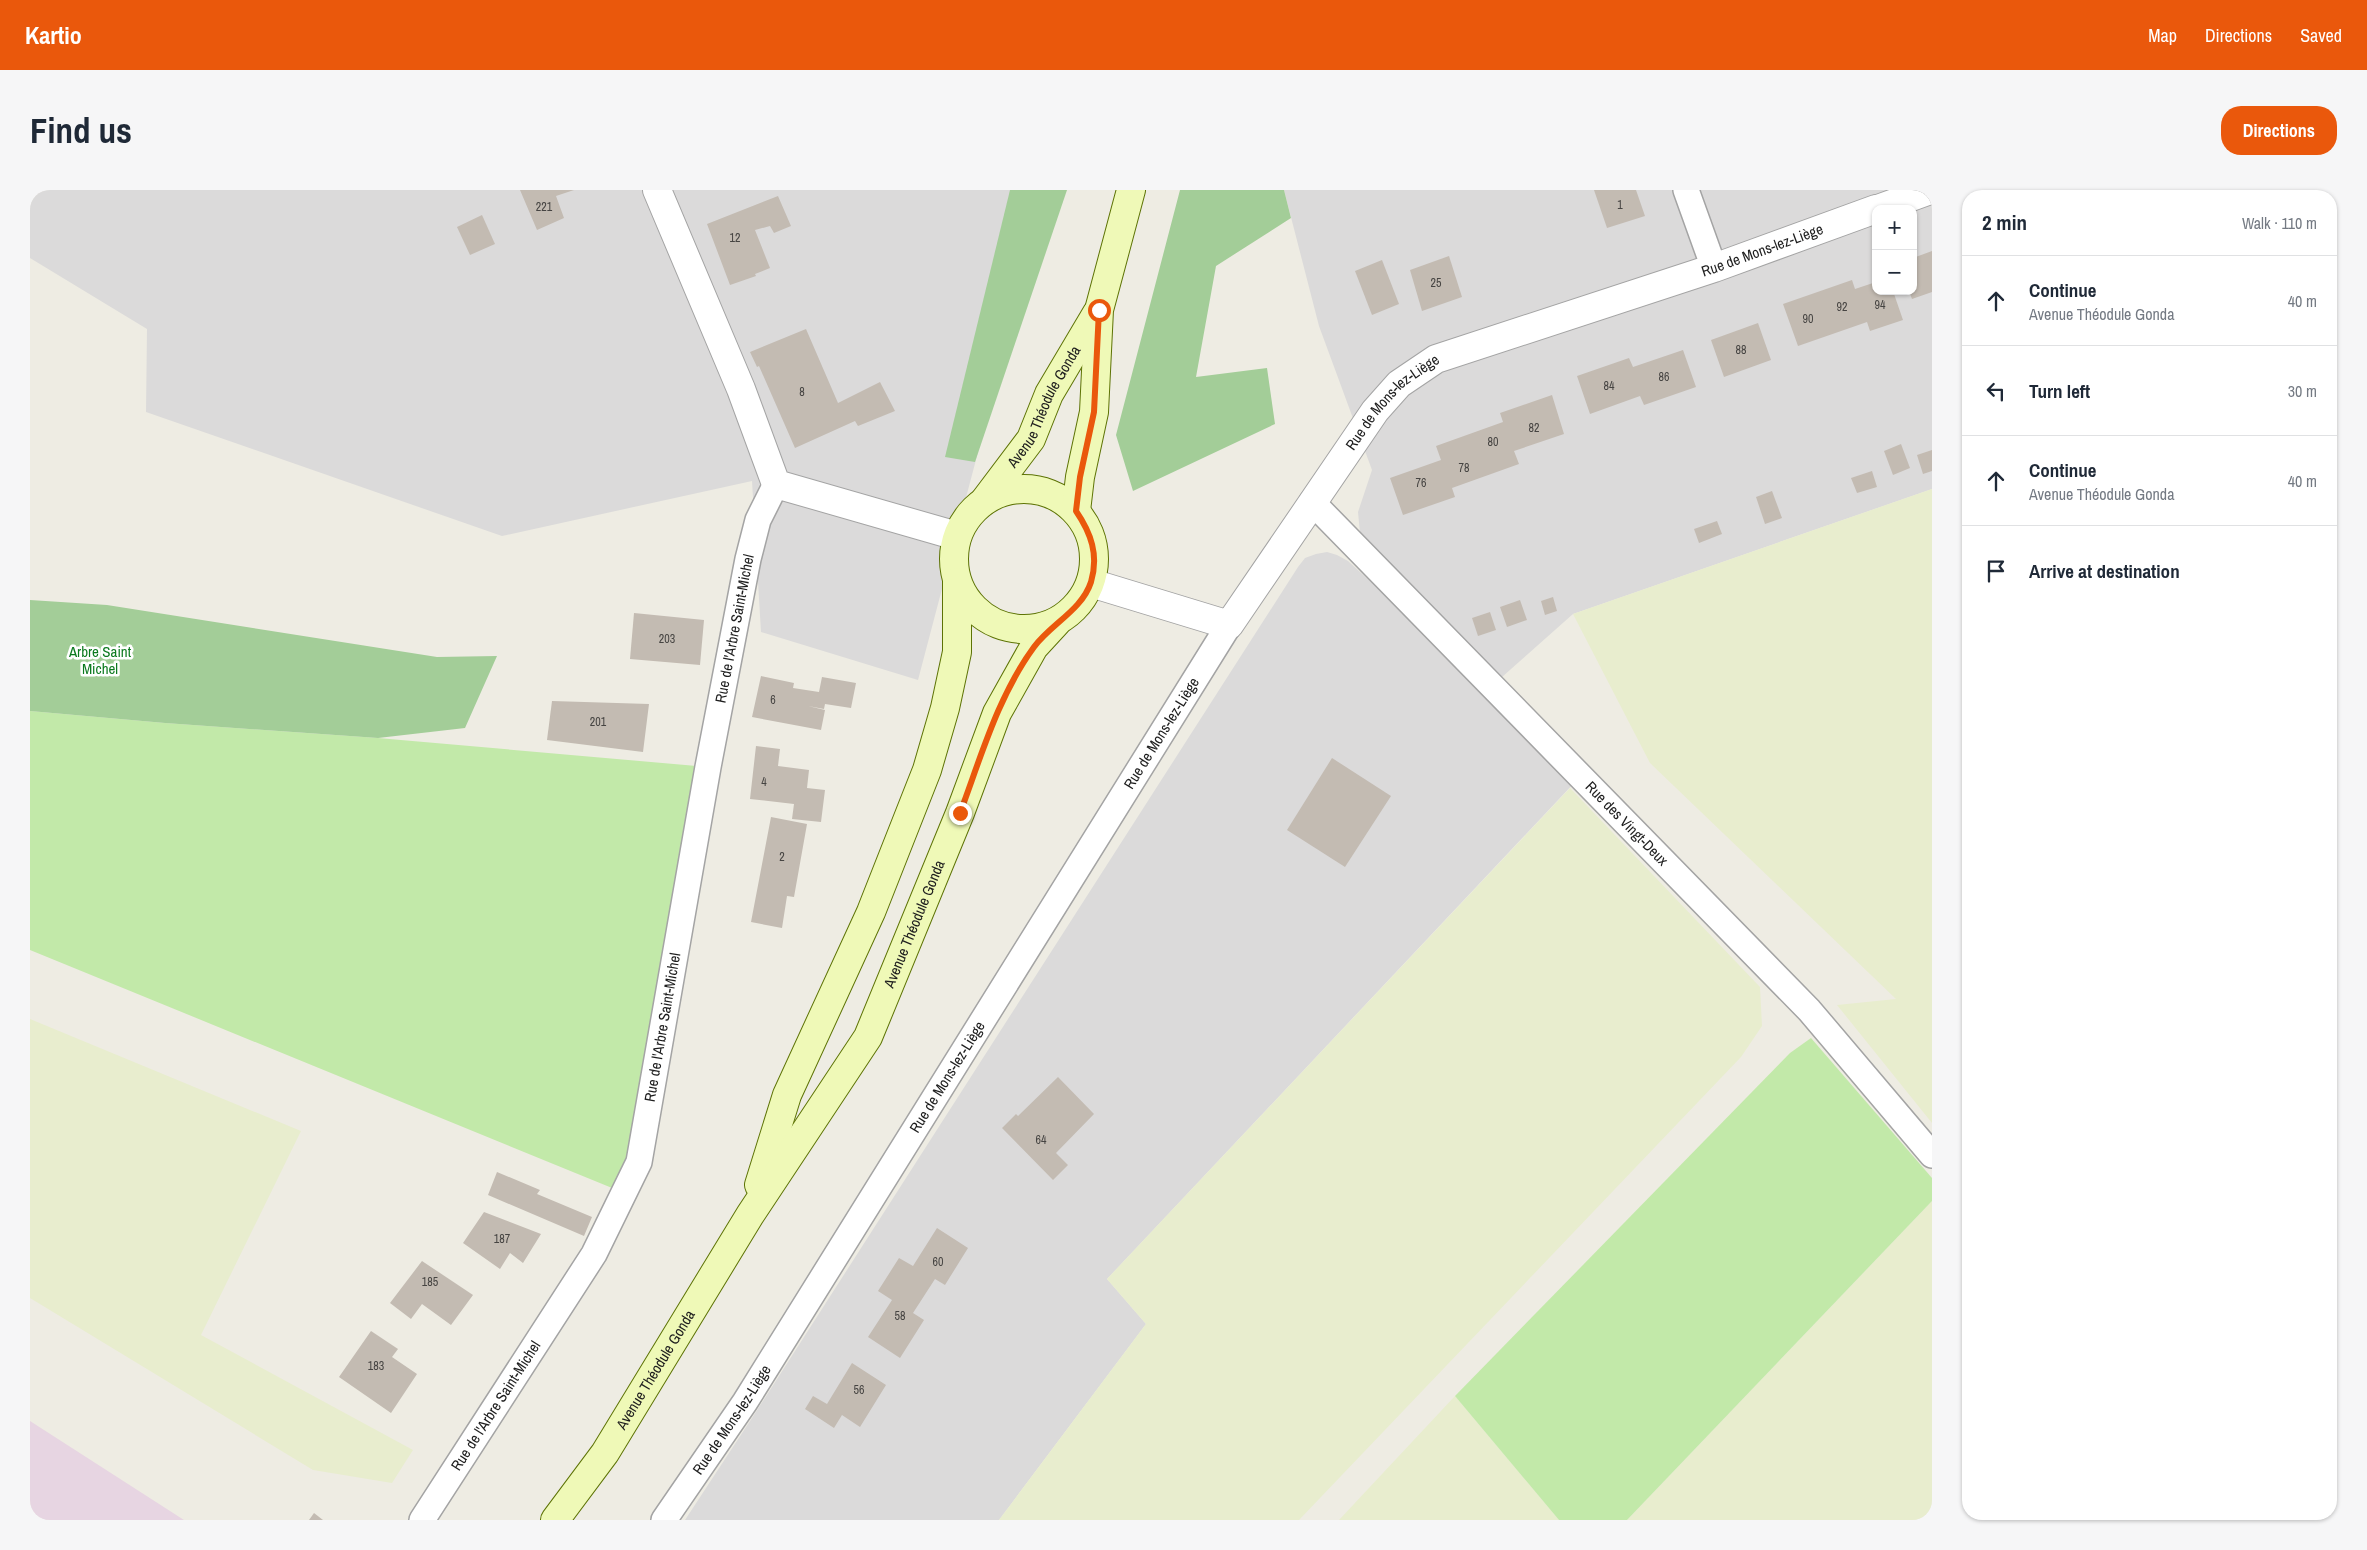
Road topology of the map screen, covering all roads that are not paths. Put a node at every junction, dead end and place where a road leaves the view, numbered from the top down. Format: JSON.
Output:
{"nodes":[{"id":1,"x":657,"y":190,"type":"edge"},
{"id":2,"x":1131,"y":190,"type":"edge"},
{"id":3,"x":1686,"y":190,"type":"edge"},
{"id":4,"x":1930,"y":190,"type":"edge"},
{"id":5,"x":1888,"y":205,"type":"edge"},
{"id":6,"x":1872,"y":211,"type":"edge"},
{"id":7,"x":1714,"y":268,"type":"junction"},
{"id":8,"x":1099,"y":310,"type":"junction"},
{"id":9,"x":776,"y":484,"type":"junction"},
{"id":10,"x":985,"y":500,"type":"junction"},
{"id":11,"x":1312,"y":502,"type":"junction"},
{"id":12,"x":1076,"y":511,"type":"junction"},
{"id":13,"x":957,"y":536,"type":"junction"},
{"id":14,"x":957,"y":582,"type":"junction"},
{"id":15,"x":1090,"y":584,"type":"junction"},
{"id":16,"x":1057,"y":622,"type":"junction"},
{"id":17,"x":1229,"y":625,"type":"junction"},
{"id":18,"x":1932,"y":1155,"type":"edge"},
{"id":19,"x":750,"y":1216,"type":"junction"},
{"id":20,"x":422,"y":1520,"type":"edge"},
{"id":21,"x":555,"y":1520,"type":"edge"},
{"id":22,"x":664,"y":1520,"type":"edge"}],
"edges":[{"from":1,"to":9,"type":"street"},
{"from":2,"to":8,"type":"main road","name":"Avenue Théodule Gonda"},
{"from":3,"to":7,"type":"street"},
{"from":4,"to":5,"type":"street","name":"Rue de Mons-lez-Liège"},
{"from":6,"to":7,"type":"street","name":"Rue de Mons-lez-Liège"},
{"from":7,"to":11,"type":"street","name":"Rue de Mons-lez-Liège"},
{"from":8,"to":10,"type":"main road","name":"Avenue Théodule Gonda"},
{"from":8,"to":12,"type":"main road","name":"Avenue Théodule Gonda"},
{"from":9,"to":13,"type":"street"},
{"from":9,"to":20,"type":"street","name":"Rue de l'Arbre Saint-Michel"},
{"from":10,"to":12,"type":"main road"},
{"from":10,"to":13,"type":"main road"},
{"from":11,"to":17,"type":"street","name":"Rue de Mons-lez-Liège"},
{"from":11,"to":18,"type":"street","name":"Rue des Vingt-Deux"},
{"from":12,"to":15,"type":"main road"},
{"from":13,"to":14,"type":"main road"},
{"from":14,"to":16,"type":"main road"},
{"from":14,"to":19,"type":"main road","name":"Avenue Théodule Gonda"},
{"from":15,"to":16,"type":"main road"},
{"from":15,"to":17,"type":"street"},
{"from":16,"to":19,"type":"main road","name":"Avenue Théodule Gonda"},
{"from":17,"to":22,"type":"street","name":"Rue de Mons-lez-Liège"},
{"from":19,"to":21,"type":"main road","name":"Avenue Théodule Gonda"}]}
